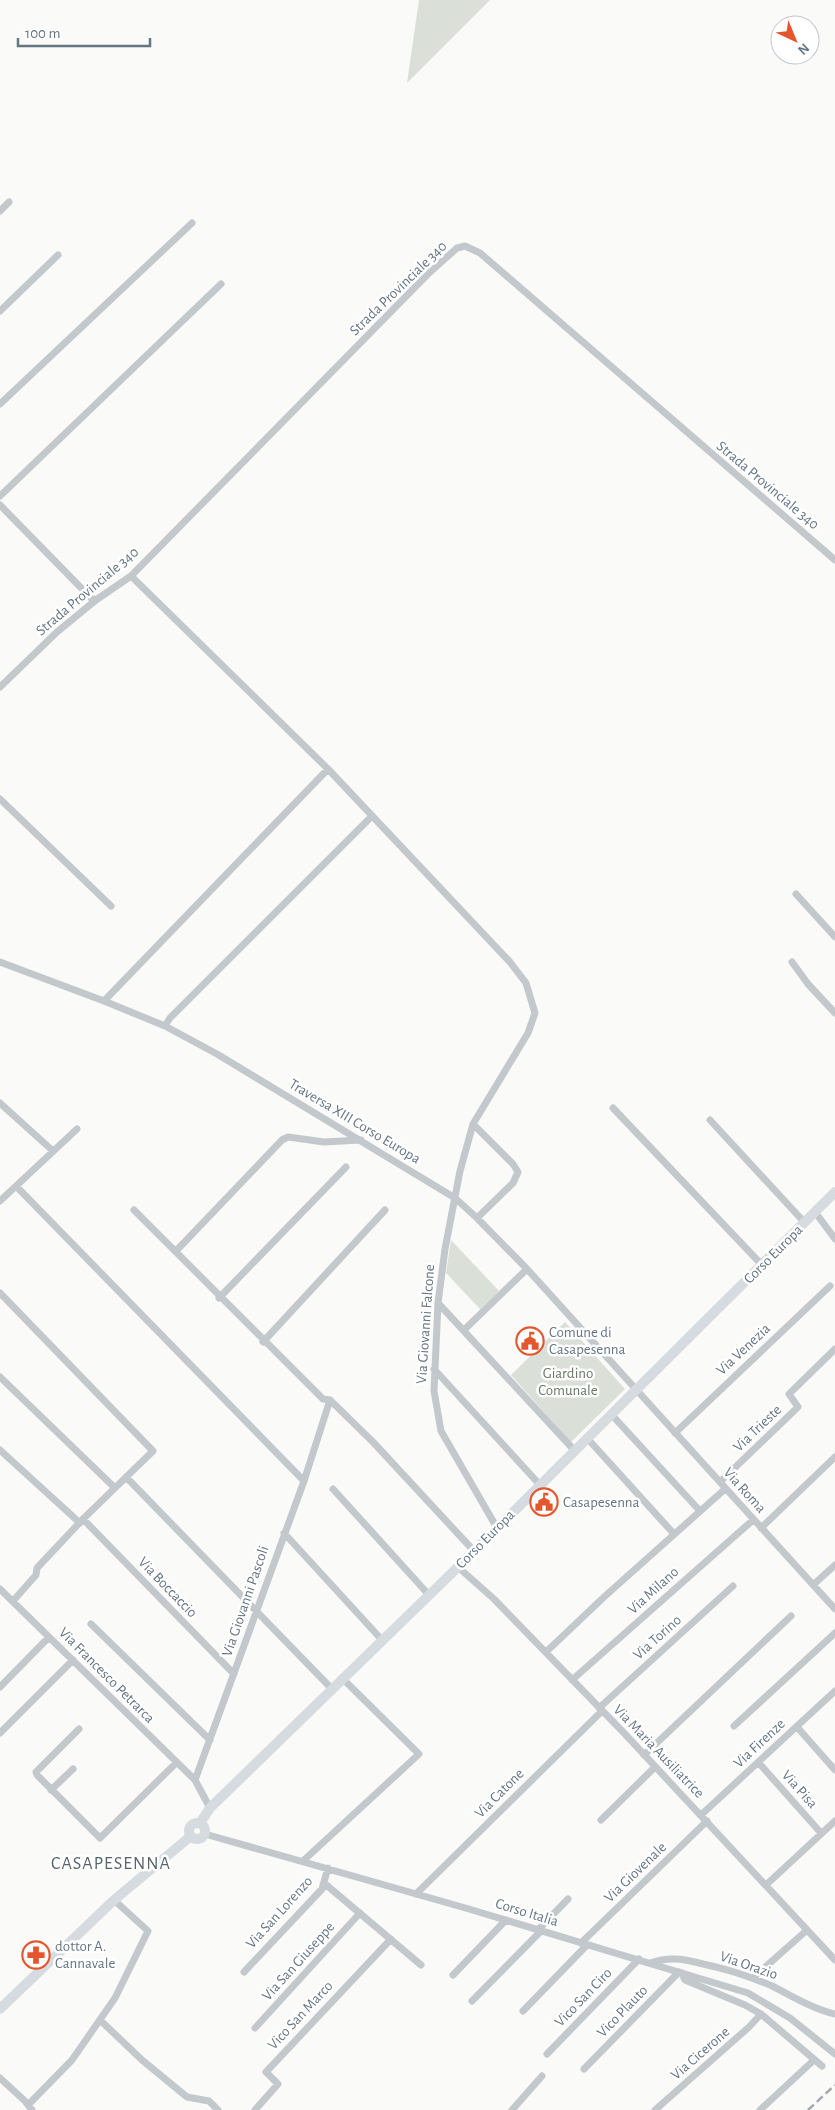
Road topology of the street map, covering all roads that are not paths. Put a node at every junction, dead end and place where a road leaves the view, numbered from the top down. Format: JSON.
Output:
{"nodes":[{"id":1,"x":9,"y":202,"type":"dead end"},
{"id":2,"x":0,"y":211,"type":"edge"},
{"id":3,"x":192,"y":223,"type":"dead end"},
{"id":4,"x":58,"y":254,"type":"dead end"},
{"id":5,"x":221,"y":284,"type":"dead end"},
{"id":6,"x":0,"y":311,"type":"edge"},
{"id":7,"x":0,"y":404,"type":"edge"},
{"id":8,"x":0,"y":496,"type":"edge"},
{"id":9,"x":0,"y":505,"type":"edge"},
{"id":10,"x":835,"y":560,"type":"edge"},
{"id":11,"x":131,"y":576,"type":"junction"},
{"id":12,"x":96,"y":600,"type":"junction"},
{"id":13,"x":0,"y":687,"type":"edge"},
{"id":14,"x":328,"y":769,"type":"junction"},
{"id":15,"x":0,"y":799,"type":"edge"},
{"id":16,"x":372,"y":816,"type":"junction"},
{"id":17,"x":796,"y":894,"type":"dead end"},
{"id":18,"x":110,"y":906,"type":"dead end"},
{"id":19,"x":835,"y":937,"type":"edge"},
{"id":20,"x":0,"y":962,"type":"edge"},
{"id":21,"x":792,"y":962,"type":"dead end"},
{"id":22,"x":104,"y":1001,"type":"junction"},
{"id":23,"x":835,"y":1013,"type":"edge"},
{"id":24,"x":165,"y":1026,"type":"junction"},
{"id":25,"x":0,"y":1103,"type":"edge"},
{"id":26,"x":613,"y":1108,"type":"dead end"},
{"id":27,"x":710,"y":1120,"type":"dead end"},
{"id":28,"x":473,"y":1124,"type":"junction"},
{"id":29,"x":77,"y":1128,"type":"dead end"},
{"id":30,"x":361,"y":1140,"type":"junction"},
{"id":31,"x":53,"y":1151,"type":"junction"},
{"id":32,"x":346,"y":1167,"type":"dead end"},
{"id":33,"x":16,"y":1186,"type":"junction"},
{"id":34,"x":0,"y":1189,"type":"edge"},
{"id":35,"x":835,"y":1192,"type":"edge"},
{"id":36,"x":6,"y":1195,"type":"junction"},
{"id":37,"x":455,"y":1198,"type":"junction"},
{"id":38,"x":0,"y":1201,"type":"edge"},
{"id":39,"x":134,"y":1210,"type":"dead end"},
{"id":40,"x":385,"y":1210,"type":"dead end"},
{"id":41,"x":815,"y":1212,"type":"junction"},
{"id":42,"x":477,"y":1218,"type":"junction"},
{"id":43,"x":804,"y":1222,"type":"junction"},
{"id":44,"x":835,"y":1239,"type":"edge"},
{"id":45,"x":176,"y":1251,"type":"junction"},
{"id":46,"x":762,"y":1265,"type":"junction"},
{"id":47,"x":527,"y":1269,"type":"junction"},
{"id":48,"x":830,"y":1286,"type":"dead end"},
{"id":49,"x":0,"y":1292,"type":"edge"},
{"id":50,"x":220,"y":1298,"type":"junction"},
{"id":51,"x":438,"y":1303,"type":"junction"},
{"id":52,"x":464,"y":1330,"type":"junction"},
{"id":53,"x":263,"y":1342,"type":"junction"},
{"id":54,"x":835,"y":1349,"type":"edge"},
{"id":55,"x":434,"y":1369,"type":"junction"},
{"id":56,"x":0,"y":1377,"type":"edge"},
{"id":57,"x":636,"y":1389,"type":"junction"},
{"id":58,"x":330,"y":1400,"type":"junction"},
{"id":59,"x":611,"y":1414,"type":"junction"},
{"id":60,"x":675,"y":1432,"type":"junction"},
{"id":61,"x":587,"y":1438,"type":"junction"},
{"id":62,"x":0,"y":1450,"type":"edge"},
{"id":63,"x":575,"y":1450,"type":"junction"},
{"id":64,"x":835,"y":1457,"type":"edge"},
{"id":65,"x":126,"y":1477,"type":"junction"},
{"id":66,"x":304,"y":1481,"type":"junction"},
{"id":67,"x":720,"y":1482,"type":"junction"},
{"id":68,"x":540,"y":1486,"type":"junction"},
{"id":69,"x":115,"y":1488,"type":"junction"},
{"id":70,"x":333,"y":1489,"type":"dead end"},
{"id":71,"x":725,"y":1489,"type":"junction"},
{"id":72,"x":700,"y":1511,"type":"junction"},
{"id":73,"x":753,"y":1520,"type":"junction"},
{"id":74,"x":81,"y":1521,"type":"junction"},
{"id":75,"x":497,"y":1528,"type":"junction"},
{"id":76,"x":761,"y":1528,"type":"junction"},
{"id":77,"x":284,"y":1533,"type":"junction"},
{"id":78,"x":674,"y":1534,"type":"junction"},
{"id":79,"x":474,"y":1551,"type":"junction"},
{"id":80,"x":835,"y":1565,"type":"edge"},
{"id":81,"x":458,"y":1567,"type":"junction"},
{"id":82,"x":813,"y":1585,"type":"junction"},
{"id":83,"x":733,"y":1586,"type":"dead end"},
{"id":84,"x":0,"y":1589,"type":"edge"},
{"id":85,"x":429,"y":1595,"type":"junction"},
{"id":86,"x":14,"y":1601,"type":"junction"},
{"id":87,"x":835,"y":1609,"type":"edge"},
{"id":88,"x":256,"y":1610,"type":"junction"},
{"id":89,"x":791,"y":1616,"type":"dead end"},
{"id":90,"x":91,"y":1624,"type":"dead end"},
{"id":91,"x":835,"y":1633,"type":"edge"},
{"id":92,"x":49,"y":1638,"type":"junction"},
{"id":93,"x":382,"y":1640,"type":"junction"},
{"id":94,"x":546,"y":1652,"type":"junction"},
{"id":95,"x":74,"y":1660,"type":"junction"},
{"id":96,"x":234,"y":1674,"type":"junction"},
{"id":97,"x":342,"y":1678,"type":"junction"},
{"id":98,"x":572,"y":1680,"type":"junction"},
{"id":99,"x":0,"y":1686,"type":"edge"},
{"id":100,"x":331,"y":1688,"type":"junction"},
{"id":101,"x":835,"y":1691,"type":"edge"},
{"id":102,"x":600,"y":1710,"type":"junction"},
{"id":103,"x":734,"y":1726,"type":"dead end"},
{"id":104,"x":797,"y":1727,"type":"junction"},
{"id":105,"x":79,"y":1729,"type":"dead end"},
{"id":106,"x":0,"y":1733,"type":"edge"},
{"id":107,"x":210,"y":1740,"type":"junction"},
{"id":108,"x":644,"y":1755,"type":"junction"},
{"id":109,"x":758,"y":1762,"type":"junction"},
{"id":110,"x":176,"y":1763,"type":"junction"},
{"id":111,"x":655,"y":1766,"type":"junction"},
{"id":112,"x":72,"y":1769,"type":"dead end"},
{"id":113,"x":835,"y":1770,"type":"edge"},
{"id":114,"x":195,"y":1780,"type":"junction"},
{"id":115,"x":51,"y":1790,"type":"junction"},
{"id":116,"x":210,"y":1808,"type":"junction"},
{"id":117,"x":701,"y":1815,"type":"junction"},
{"id":118,"x":601,"y":1820,"type":"dead end"},
{"id":119,"x":835,"y":1820,"type":"edge"},
{"id":120,"x":707,"y":1821,"type":"junction"},
{"id":121,"x":200,"y":1823,"type":"junction"},
{"id":122,"x":821,"y":1833,"type":"junction"},
{"id":123,"x":204,"y":1834,"type":"junction"},
{"id":124,"x":191,"y":1836,"type":"junction"},
{"id":125,"x":304,"y":1861,"type":"junction"},
{"id":126,"x":328,"y":1868,"type":"junction"},
{"id":127,"x":324,"y":1882,"type":"junction"},
{"id":128,"x":766,"y":1885,"type":"junction"},
{"id":129,"x":416,"y":1894,"type":"junction"},
{"id":130,"x":114,"y":1900,"type":"junction"},
{"id":131,"x":568,"y":1900,"type":"dead end"},
{"id":132,"x":360,"y":1913,"type":"junction"},
{"id":133,"x":506,"y":1920,"type":"junction"},
{"id":134,"x":539,"y":1930,"type":"junction"},
{"id":135,"x":807,"y":1930,"type":"junction"},
{"id":136,"x":391,"y":1939,"type":"junction"},
{"id":137,"x":584,"y":1944,"type":"junction"},
{"id":138,"x":638,"y":1959,"type":"junction"},
{"id":139,"x":835,"y":1960,"type":"edge"},
{"id":140,"x":650,"y":1963,"type":"junction"},
{"id":141,"x":421,"y":1966,"type":"dead end"},
{"id":142,"x":244,"y":1972,"type":"dead end"},
{"id":143,"x":680,"y":1972,"type":"junction"},
{"id":144,"x":453,"y":1975,"type":"dead end"},
{"id":145,"x":753,"y":1978,"type":"junction"},
{"id":146,"x":472,"y":2001,"type":"dead end"},
{"id":147,"x":0,"y":2009,"type":"edge"},
{"id":148,"x":523,"y":2011,"type":"dead end"},
{"id":149,"x":761,"y":2014,"type":"junction"},
{"id":150,"x":835,"y":2014,"type":"edge"},
{"id":151,"x":100,"y":2020,"type":"junction"},
{"id":152,"x":255,"y":2028,"type":"dead end"},
{"id":153,"x":548,"y":2054,"type":"dead end"},
{"id":154,"x":835,"y":2054,"type":"edge"},
{"id":155,"x":814,"y":2060,"type":"junction"},
{"id":156,"x":822,"y":2066,"type":"dead end"},
{"id":157,"x":584,"y":2069,"type":"dead end"},
{"id":158,"x":542,"y":2076,"type":"dead end"},
{"id":159,"x":0,"y":2078,"type":"edge"},
{"id":160,"x":30,"y":2108,"type":"edge"},
{"id":161,"x":218,"y":2110,"type":"edge"},
{"id":162,"x":255,"y":2110,"type":"edge"},
{"id":163,"x":512,"y":2110,"type":"edge"},
{"id":164,"x":655,"y":2110,"type":"edge"},
{"id":165,"x":760,"y":2110,"type":"edge"}],
"edges":[{"from":1,"to":2,"type":"street"},
{"from":3,"to":7,"type":"street"},
{"from":4,"to":6,"type":"street"},
{"from":5,"to":8,"type":"street"},
{"from":9,"to":12,"type":"street"},
{"from":10,"to":11,"type":"street","name":"Strada Provinciale 340"},
{"from":11,"to":12,"type":"street","name":"Strada Provinciale 340"},
{"from":11,"to":14,"type":"street","name":"Via Giovanni Falcone"},
{"from":12,"to":13,"type":"street","name":"Strada Provinciale 340"},
{"from":14,"to":16,"type":"street","name":"Via Giovanni Falcone"},
{"from":14,"to":22,"type":"street"},
{"from":15,"to":18,"type":"street"},
{"from":16,"to":24,"type":"street"},
{"from":16,"to":28,"type":"street","name":"Via Giovanni Falcone"},
{"from":17,"to":19,"type":"street"},
{"from":20,"to":22,"type":"street","name":"Traversa XIII Corso Europa"},
{"from":21,"to":23,"type":"street"},
{"from":22,"to":24,"type":"street","name":"Traversa XIII Corso Europa"},
{"from":24,"to":30,"type":"street","name":"Traversa XIII Corso Europa"},
{"from":25,"to":31,"type":"street"},
{"from":26,"to":46,"type":"street"},
{"from":27,"to":43,"type":"street"},
{"from":28,"to":37,"type":"street","name":"Via Giovanni Falcone"},
{"from":28,"to":42,"type":"street"},
{"from":29,"to":31,"type":"street"},
{"from":30,"to":37,"type":"street","name":"Traversa XIII Corso Europa"},
{"from":30,"to":45,"type":"street"},
{"from":31,"to":33,"type":"street"},
{"from":32,"to":50,"type":"street"},
{"from":33,"to":36,"type":"street"},
{"from":33,"to":66,"type":"street"},
{"from":34,"to":36,"type":"street"},
{"from":35,"to":41,"type":"street","name":"Corso Europa"},
{"from":36,"to":38,"type":"street"},
{"from":37,"to":42,"type":"street","name":"Traversa XIII Corso Europa"},
{"from":37,"to":51,"type":"street","name":"Via Giovanni Falcone"},
{"from":39,"to":45,"type":"street"},
{"from":40,"to":53,"type":"street"},
{"from":41,"to":43,"type":"street","name":"Corso Europa"},
{"from":41,"to":44,"type":"street"},
{"from":42,"to":47,"type":"street","name":"Traversa XIII Corso Europa"},
{"from":43,"to":46,"type":"street","name":"Corso Europa"},
{"from":45,"to":50,"type":"street"},
{"from":46,"to":57,"type":"street","name":"Corso Europa"},
{"from":47,"to":52,"type":"street"},
{"from":47,"to":57,"type":"street","name":"Traversa XIII Corso Europa"},
{"from":48,"to":60,"type":"street","name":"Via Venezia"},
{"from":49,"to":65,"type":"street"},
{"from":50,"to":53,"type":"street"},
{"from":51,"to":52,"type":"street"},
{"from":51,"to":55,"type":"street","name":"Via Giovanni Falcone"},
{"from":52,"to":63,"type":"street"},
{"from":53,"to":58,"type":"street"},
{"from":54,"to":67,"type":"street","name":"Via Trieste"},
{"from":55,"to":68,"type":"street"},
{"from":55,"to":75,"type":"street","name":"Via Giovanni Falcone"},
{"from":56,"to":69,"type":"street"},
{"from":57,"to":59,"type":"street","name":"Corso Europa"},
{"from":57,"to":60,"type":"street","name":"Via Roma"},
{"from":58,"to":66,"type":"street","name":"Via Giovanni Pascoli"},
{"from":58,"to":79,"type":"street"},
{"from":59,"to":61,"type":"street","name":"Corso Europa"},
{"from":59,"to":72,"type":"street"},
{"from":60,"to":67,"type":"street","name":"Via Roma"},
{"from":61,"to":63,"type":"street","name":"Corso Europa"},
{"from":61,"to":78,"type":"street"},
{"from":62,"to":74,"type":"street","name":"Via Boccaccio"},
{"from":63,"to":68,"type":"street","name":"Corso Europa"},
{"from":64,"to":76,"type":"street"},
{"from":65,"to":69,"type":"street"},
{"from":65,"to":88,"type":"street"},
{"from":66,"to":77,"type":"street","name":"Via Giovanni Pascoli"},
{"from":67,"to":71,"type":"street","name":"Via Roma"},
{"from":68,"to":75,"type":"street","name":"Corso Europa"},
{"from":69,"to":74,"type":"street"},
{"from":70,"to":85,"type":"street"},
{"from":71,"to":72,"type":"street"},
{"from":71,"to":73,"type":"street","name":"Via Roma"},
{"from":72,"to":78,"type":"street"},
{"from":73,"to":76,"type":"street","name":"Via Roma"},
{"from":73,"to":98,"type":"street","name":"Via Milano"},
{"from":74,"to":86,"type":"street"},
{"from":74,"to":96,"type":"street","name":"Via Boccaccio"},
{"from":75,"to":79,"type":"street","name":"Corso Europa"},
{"from":76,"to":82,"type":"street","name":"Via Roma"},
{"from":77,"to":88,"type":"street","name":"Via Giovanni Pascoli"},
{"from":77,"to":93,"type":"street"},
{"from":78,"to":94,"type":"street"},
{"from":79,"to":81,"type":"street","name":"Corso Europa"},
{"from":80,"to":82,"type":"street"},
{"from":81,"to":85,"type":"street","name":"Corso Europa"},
{"from":81,"to":94,"type":"street","name":"Via Maria Ausiliatrice"},
{"from":82,"to":87,"type":"street","name":"Via Roma"},
{"from":83,"to":102,"type":"street","name":"Via Torino"},
{"from":84,"to":86,"type":"street","name":"Via Francesco Petrarca"},
{"from":85,"to":93,"type":"street","name":"Corso Europa"},
{"from":86,"to":92,"type":"street","name":"Via Francesco Petrarca"},
{"from":88,"to":96,"type":"street","name":"Via Giovanni Pascoli"},
{"from":88,"to":100,"type":"street"},
{"from":89,"to":108,"type":"street"},
{"from":90,"to":107,"type":"street"},
{"from":91,"to":103,"type":"street"},
{"from":92,"to":95,"type":"street","name":"Via Francesco Petrarca"},
{"from":92,"to":99,"type":"street"},
{"from":93,"to":97,"type":"street","name":"Corso Europa"},
{"from":94,"to":98,"type":"street","name":"Via Maria Ausiliatrice"},
{"from":95,"to":106,"type":"street"},
{"from":95,"to":110,"type":"street","name":"Via Francesco Petrarca"},
{"from":96,"to":107,"type":"street","name":"Via Giovanni Pascoli"},
{"from":97,"to":100,"type":"street","name":"Corso Europa"},
{"from":97,"to":125,"type":"street"},
{"from":98,"to":102,"type":"street","name":"Via Maria Ausiliatrice"},
{"from":100,"to":116,"type":"street","name":"Corso Europa"},
{"from":101,"to":104,"type":"street","name":"Via Firenze"},
{"from":102,"to":108,"type":"street","name":"Via Maria Ausiliatrice"},
{"from":102,"to":129,"type":"street","name":"Via Catone"},
{"from":104,"to":109,"type":"street","name":"Via Firenze"},
{"from":104,"to":113,"type":"street"},
{"from":105,"to":115,"type":"street"},
{"from":107,"to":114,"type":"street","name":"Via Giovanni Pascoli"},
{"from":108,"to":111,"type":"street","name":"Via Maria Ausiliatrice"},
{"from":109,"to":117,"type":"street","name":"Via Firenze"},
{"from":109,"to":122,"type":"street","name":"Via Pisa"},
{"from":110,"to":114,"type":"street","name":"Via Francesco Petrarca"},
{"from":110,"to":115,"type":"street"},
{"from":111,"to":117,"type":"street","name":"Via Maria Ausiliatrice"},
{"from":111,"to":118,"type":"street"},
{"from":112,"to":115,"type":"street"},
{"from":114,"to":116,"type":"street"},
{"from":116,"to":121,"type":"street","name":"Corso Europa"},
{"from":117,"to":120,"type":"street","name":"Via Maria Ausiliatrice"},
{"from":119,"to":122,"type":"street"},
{"from":120,"to":128,"type":"street","name":"Via Maria Ausiliatrice"},
{"from":120,"to":137,"type":"street","name":"Via Giovenale"},
{"from":121,"to":123,"type":"street"},
{"from":121,"to":124,"type":"street"},
{"from":122,"to":128,"type":"street"},
{"from":123,"to":124,"type":"street"},
{"from":123,"to":125,"type":"street","name":"Corso Italia"},
{"from":124,"to":130,"type":"street"},
{"from":125,"to":126,"type":"street","name":"Corso Italia"},
{"from":126,"to":127,"type":"street","name":"Via San Lorenzo"},
{"from":126,"to":129,"type":"street","name":"Corso Italia"},
{"from":127,"to":132,"type":"street"},
{"from":127,"to":142,"type":"street","name":"Via San Lorenzo"},
{"from":128,"to":135,"type":"street","name":"Via Maria Ausiliatrice"},
{"from":129,"to":133,"type":"street","name":"Corso Italia"},
{"from":130,"to":147,"type":"street"},
{"from":130,"to":151,"type":"street"},
{"from":131,"to":134,"type":"street"},
{"from":132,"to":136,"type":"street"},
{"from":132,"to":152,"type":"street","name":"Via San Giuseppe"},
{"from":133,"to":134,"type":"street","name":"Corso Italia"},
{"from":133,"to":144,"type":"street"},
{"from":134,"to":137,"type":"street","name":"Corso Italia"},
{"from":134,"to":146,"type":"street"},
{"from":135,"to":139,"type":"street","name":"Via Maria Ausiliatrice"},
{"from":135,"to":145,"type":"street"},
{"from":136,"to":141,"type":"street"},
{"from":136,"to":162,"type":"street","name":"Vico San Marco"},
{"from":137,"to":138,"type":"street","name":"Corso Italia"},
{"from":137,"to":148,"type":"street","name":"Via Giovenale"},
{"from":138,"to":140,"type":"street","name":"Corso Italia"},
{"from":138,"to":153,"type":"street","name":"Vico San Ciro"},
{"from":140,"to":143,"type":"street","name":"Corso Italia"},
{"from":140,"to":145,"type":"street","name":"Via Orazio"},
{"from":143,"to":149,"type":"street"},
{"from":143,"to":154,"type":"street","name":"Corso Italia"},
{"from":143,"to":157,"type":"street","name":"Vico Plauto"},
{"from":145,"to":150,"type":"street","name":"Via Orazio"},
{"from":149,"to":155,"type":"street"},
{"from":149,"to":164,"type":"street","name":"Via Cicerone"},
{"from":151,"to":160,"type":"street"},
{"from":151,"to":161,"type":"street"},
{"from":155,"to":156,"type":"street"},
{"from":155,"to":165,"type":"street"},
{"from":158,"to":163,"type":"street"},
{"from":159,"to":160,"type":"street"}]}
